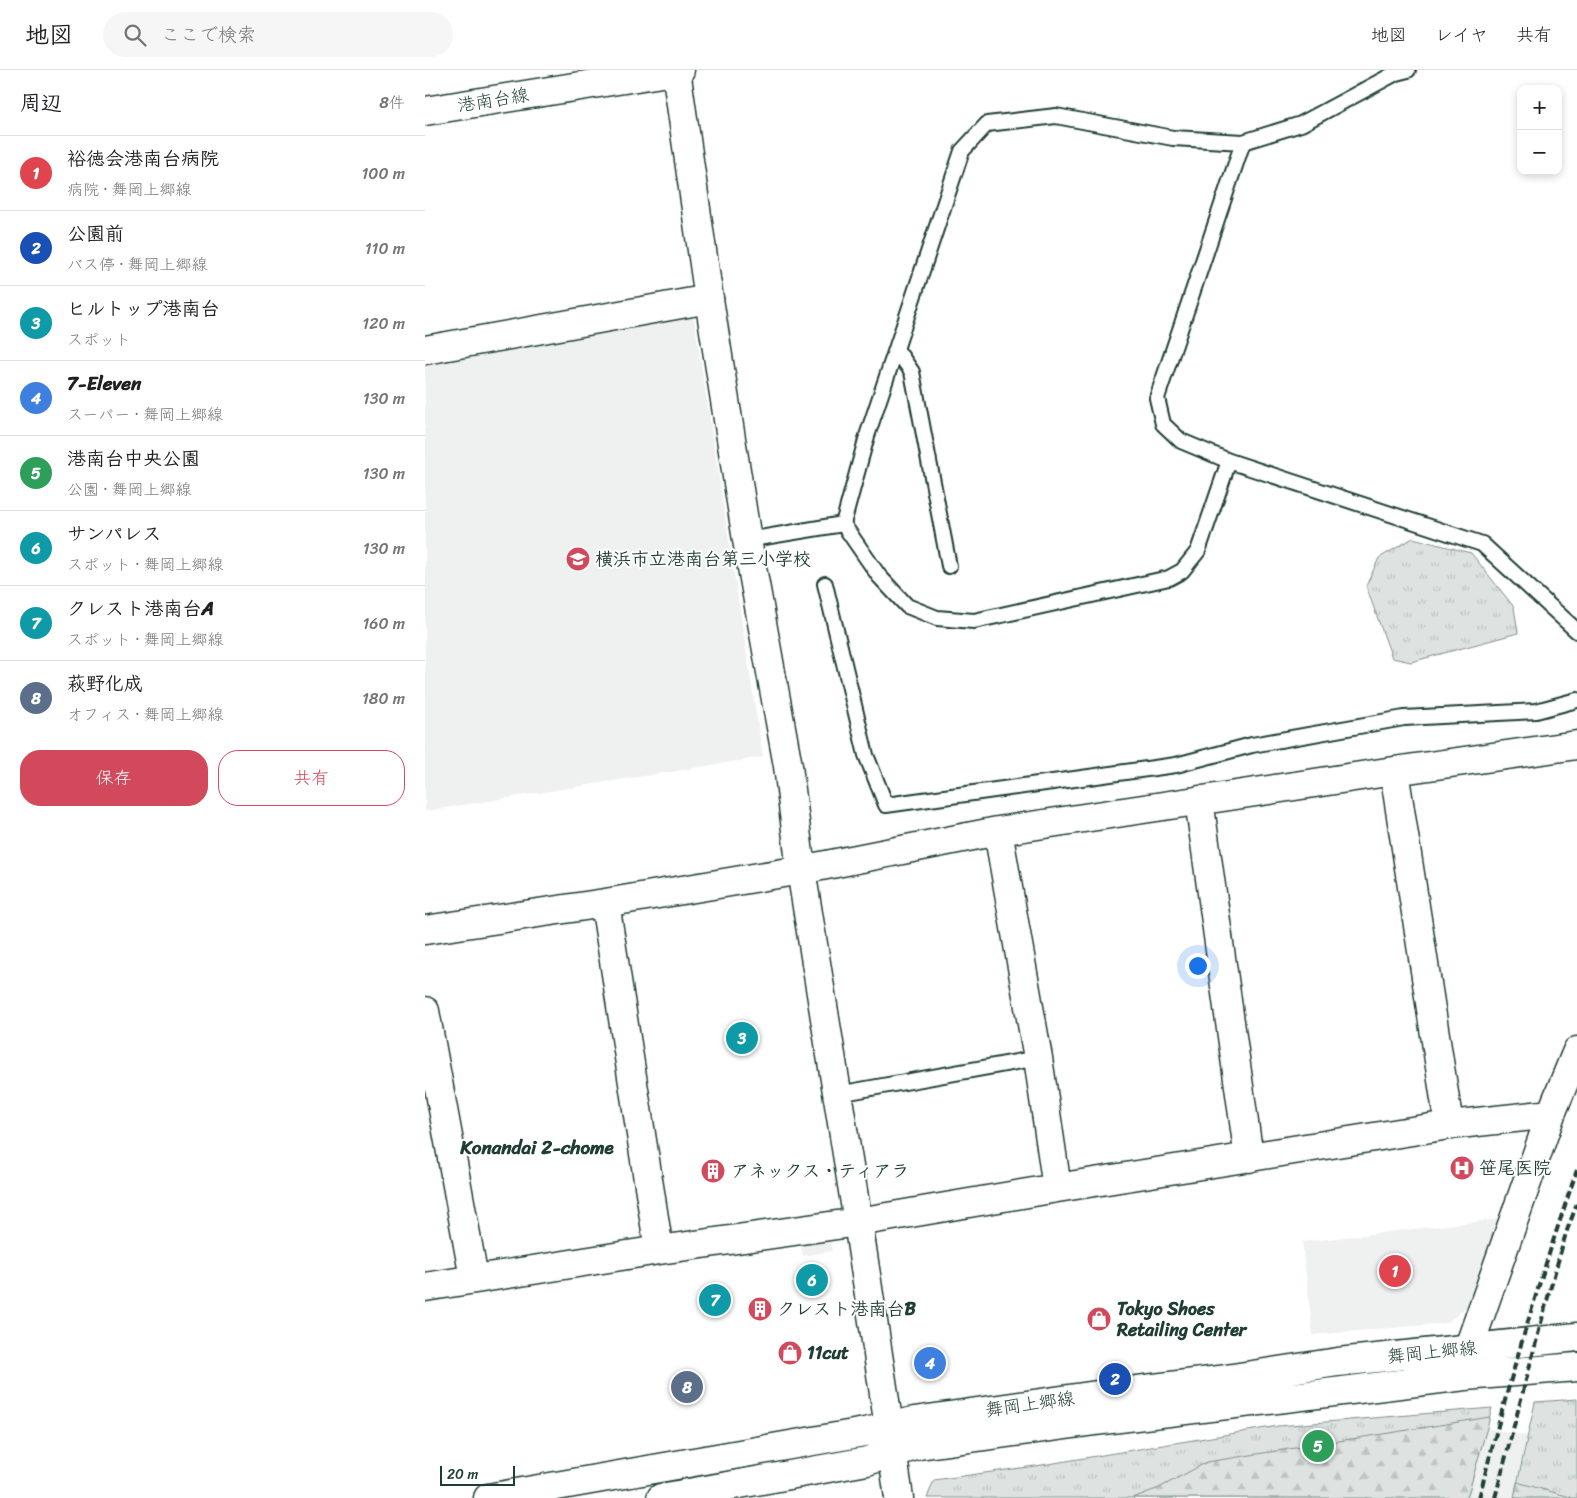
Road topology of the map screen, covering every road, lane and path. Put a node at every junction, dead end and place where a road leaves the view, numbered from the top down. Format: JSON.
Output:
{"nodes":[{"id":1,"x":676,"y":70,"type":"edge"},
{"id":2,"x":680,"y":70,"type":"edge"},
{"id":3,"x":1407,"y":70,"type":"edge"},
{"id":4,"x":425,"y":109,"type":"edge"},
{"id":5,"x":1243,"y":142,"type":"junction"},
{"id":6,"x":709,"y":299,"type":"junction"},
{"id":7,"x":896,"y":349,"type":"junction"},
{"id":8,"x":425,"y":350,"type":"edge"},
{"id":9,"x":1229,"y":461,"type":"junction"},
{"id":10,"x":843,"y":524,"type":"junction"},
{"id":11,"x":747,"y":540,"type":"junction"},
{"id":12,"x":949,"y":566,"type":"dead end"},
{"id":13,"x":825,"y":584,"type":"dead end"},
{"id":14,"x":1577,"y":631,"type":"edge"},
{"id":15,"x":1577,"y":700,"type":"edge"},
{"id":16,"x":1577,"y":745,"type":"edge"},
{"id":17,"x":1394,"y":771,"type":"junction"},
{"id":18,"x":1199,"y":800,"type":"junction"},
{"id":19,"x":998,"y":831,"type":"junction"},
{"id":20,"x":801,"y":870,"type":"junction"},
{"id":21,"x":605,"y":903,"type":"junction"},
{"id":22,"x":425,"y":930,"type":"edge"},
{"id":23,"x":425,"y":1011,"type":"edge"},
{"id":24,"x":1577,"y":1050,"type":"edge"},
{"id":25,"x":1038,"y":1058,"type":"junction"},
{"id":26,"x":838,"y":1094,"type":"junction"},
{"id":27,"x":1551,"y":1114,"type":"junction"},
{"id":28,"x":1449,"y":1125,"type":"junction"},
{"id":29,"x":1249,"y":1158,"type":"junction"},
{"id":30,"x":1057,"y":1188,"type":"junction"},
{"id":31,"x":858,"y":1222,"type":"junction"},
{"id":32,"x":659,"y":1250,"type":"junction"},
{"id":33,"x":474,"y":1278,"type":"junction"},
{"id":34,"x":425,"y":1287,"type":"edge"},
{"id":35,"x":1577,"y":1336,"type":"edge"},
{"id":36,"x":1469,"y":1347,"type":"junction"},
{"id":37,"x":1577,"y":1367,"type":"edge"},
{"id":38,"x":1465,"y":1376,"type":"junction"},
{"id":39,"x":891,"y":1440,"type":"junction"},
{"id":40,"x":488,"y":1498,"type":"edge"},
{"id":41,"x":661,"y":1498,"type":"edge"},
{"id":42,"x":899,"y":1498,"type":"edge"}],
"edges":[{"from":1,"to":2,"type":"street","name":"港南台線"},
{"from":1,"to":4,"type":"street","name":"港南台線"},
{"from":1,"to":6,"type":"street"},
{"from":3,"to":5,"type":"lane"},
{"from":5,"to":7,"type":"lane"},
{"from":5,"to":9,"type":"lane"},
{"from":6,"to":8,"type":"street"},
{"from":6,"to":11,"type":"street"},
{"from":7,"to":10,"type":"lane"},
{"from":7,"to":12,"type":"lane"},
{"from":9,"to":10,"type":"lane"},
{"from":9,"to":14,"type":"lane"},
{"from":10,"to":11,"type":"lane"},
{"from":11,"to":20,"type":"street"},
{"from":13,"to":15,"type":"lane"},
{"from":16,"to":17,"type":"street"},
{"from":17,"to":18,"type":"street"},
{"from":17,"to":28,"type":"street"},
{"from":18,"to":19,"type":"street"},
{"from":18,"to":29,"type":"street"},
{"from":19,"to":20,"type":"street"},
{"from":19,"to":25,"type":"street"},
{"from":20,"to":21,"type":"street"},
{"from":20,"to":26,"type":"street"},
{"from":21,"to":22,"type":"street"},
{"from":21,"to":32,"type":"street"},
{"from":23,"to":33,"type":"street"},
{"from":24,"to":27,"type":"street"},
{"from":25,"to":26,"type":"lane"},
{"from":25,"to":30,"type":"street"},
{"from":26,"to":31,"type":"street"},
{"from":27,"to":28,"type":"street"},
{"from":27,"to":36,"type":"street"},
{"from":28,"to":29,"type":"street"},
{"from":29,"to":30,"type":"street"},
{"from":30,"to":31,"type":"street"},
{"from":31,"to":32,"type":"street"},
{"from":31,"to":39,"type":"street"},
{"from":32,"to":33,"type":"street"},
{"from":33,"to":34,"type":"street"},
{"from":35,"to":36,"type":"street","name":"舞岡上郷線"},
{"from":36,"to":38,"type":"street"},
{"from":36,"to":39,"type":"street","name":"舞岡上郷線"},
{"from":37,"to":38,"type":"street","name":"舞岡上郷線"},
{"from":38,"to":39,"type":"street","name":"舞岡上郷線"},
{"from":39,"to":40,"type":"street","name":"舞岡上郷線"},
{"from":39,"to":41,"type":"street","name":"舞岡上郷線"},
{"from":39,"to":42,"type":"street"}]}
